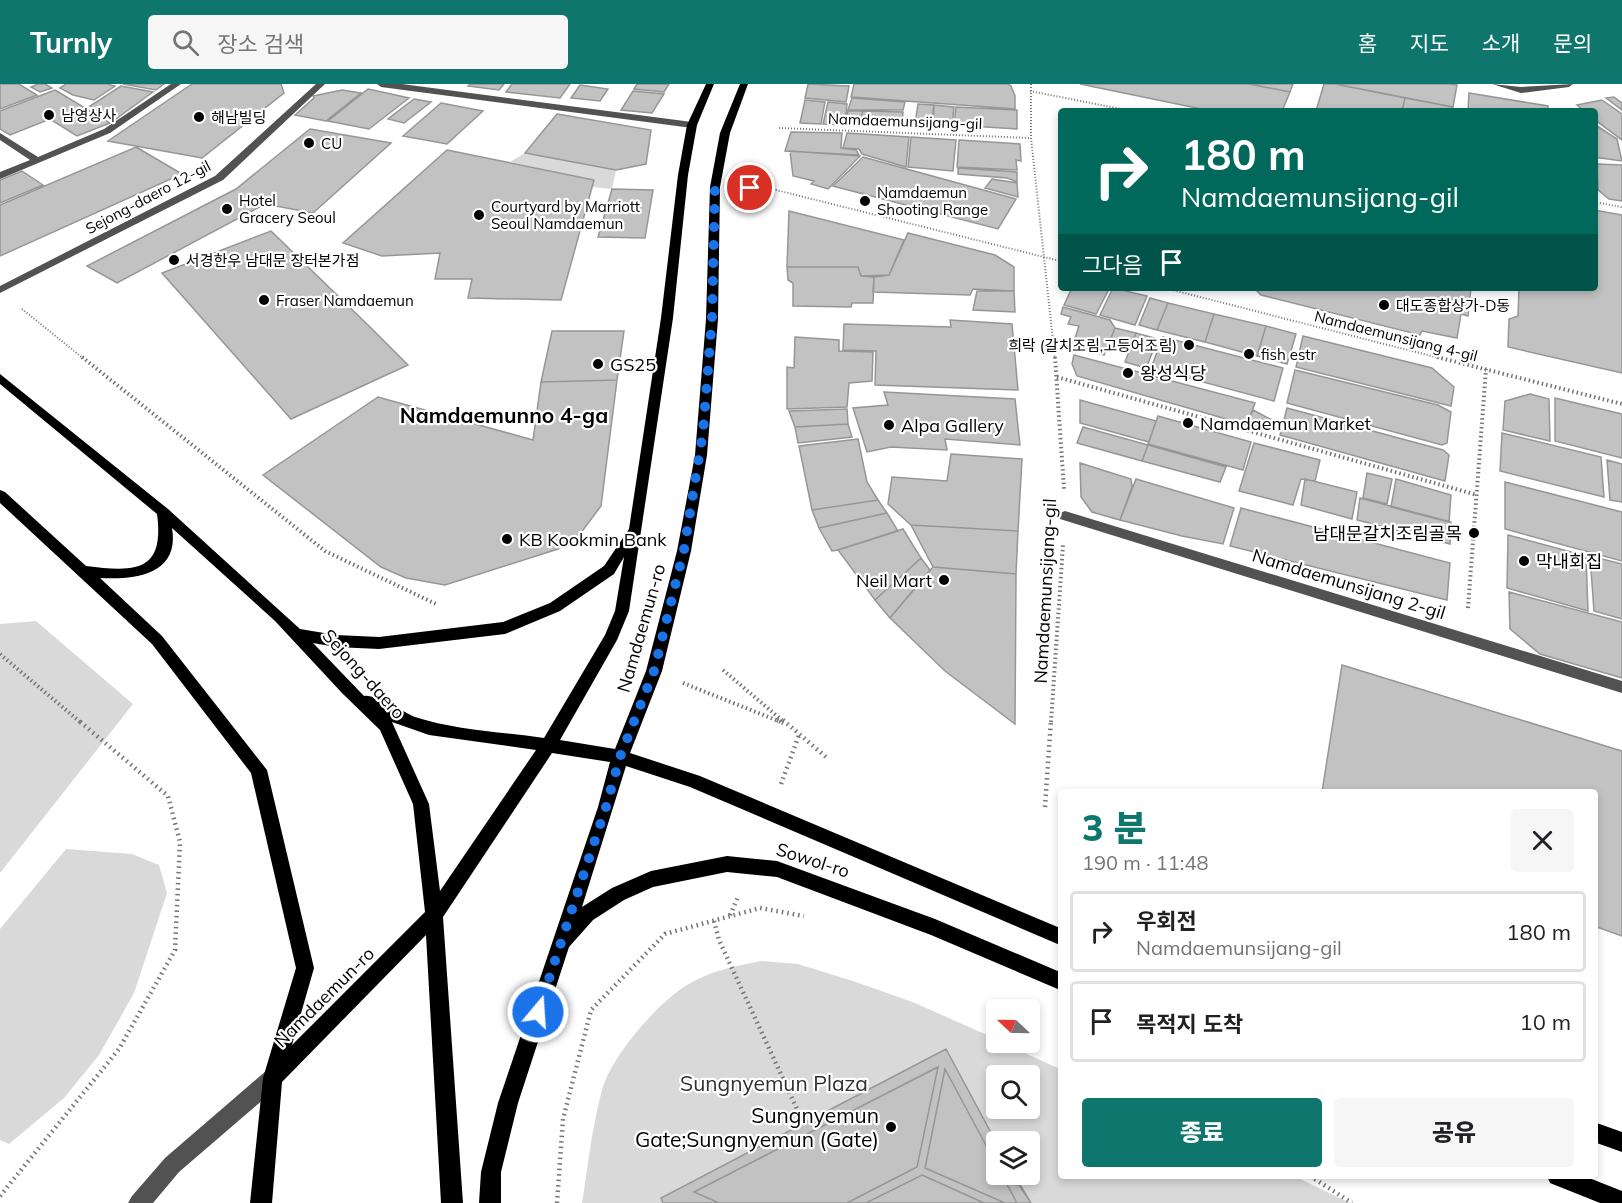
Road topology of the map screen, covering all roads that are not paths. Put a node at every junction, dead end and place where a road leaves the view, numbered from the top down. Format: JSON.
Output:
{"nodes":[{"id":1,"x":177,"y":84,"type":"edge"},
{"id":2,"x":321,"y":84,"type":"edge"},
{"id":3,"x":381,"y":84,"type":"edge"},
{"id":4,"x":710,"y":84,"type":"edge"},
{"id":5,"x":744,"y":84,"type":"edge"},
{"id":6,"x":1496,"y":84,"type":"edge"},
{"id":7,"x":1569,"y":84,"type":"edge"},
{"id":8,"x":692,"y":125,"type":"junction"},
{"id":9,"x":0,"y":136,"type":"edge"},
{"id":10,"x":37,"y":161,"type":"junction"},
{"id":11,"x":0,"y":176,"type":"edge"},
{"id":12,"x":0,"y":290,"type":"edge"},
{"id":13,"x":0,"y":378,"type":"edge"},
{"id":14,"x":0,"y":495,"type":"edge"},
{"id":15,"x":163,"y":512,"type":"junction"},
{"id":16,"x":1065,"y":516,"type":"road end"},
{"id":17,"x":636,"y":526,"type":"junction"},
{"id":18,"x":81,"y":571,"type":"junction"},
{"id":19,"x":297,"y":634,"type":"junction"},
{"id":20,"x":1622,"y":687,"type":"edge"},
{"id":21,"x":347,"y":689,"type":"junction"},
{"id":22,"x":549,"y":744,"type":"junction"},
{"id":23,"x":620,"y":757,"type":"junction"},
{"id":24,"x":434,"y":915,"type":"junction"},
{"id":25,"x":1058,"y":936,"type":"edge"},
{"id":26,"x":560,"y":945,"type":"junction"},
{"id":27,"x":1058,"y":980,"type":"edge"},
{"id":28,"x":273,"y":1078,"type":"junction"},
{"id":29,"x":1598,"y":1133,"type":"edge"},
{"id":30,"x":1622,"y":1142,"type":"edge"},
{"id":31,"x":1565,"y":1179,"type":"edge"},
{"id":32,"x":1622,"y":1201,"type":"edge"},
{"id":33,"x":139,"y":1203,"type":"edge"},
{"id":34,"x":261,"y":1203,"type":"edge"},
{"id":35,"x":452,"y":1203,"type":"edge"},
{"id":36,"x":490,"y":1203,"type":"edge"}],
"edges":[{"from":1,"to":10,"type":"street"},
{"from":2,"to":12,"type":"street","name":"Sejong-daero 12-gil"},
{"from":3,"to":8,"type":"street"},
{"from":4,"to":8,"type":"main road","name":"Namdaemun-ro"},
{"from":5,"to":23,"type":"main road","name":"Namdaemun-ro"},
{"from":6,"to":7,"type":"street"},
{"from":8,"to":17,"type":"main road","name":"Namdaemun-ro"},
{"from":9,"to":10,"type":"street"},
{"from":10,"to":11,"type":"street"},
{"from":13,"to":15,"type":"main road","name":"Sejong-daero"},
{"from":14,"to":18,"type":"main road"},
{"from":15,"to":18,"type":"main road"},
{"from":15,"to":19,"type":"main road","name":"Sejong-daero"},
{"from":16,"to":20,"type":"street","name":"Namdaemunsijang 2-gil"},
{"from":17,"to":19,"type":"main road"},
{"from":17,"to":22,"type":"main road","name":"Namdaemun-ro"},
{"from":18,"to":28,"type":"main road"},
{"from":19,"to":21,"type":"main road","name":"Sejong-daero"},
{"from":21,"to":22,"type":"main road"},
{"from":21,"to":24,"type":"main road","name":"Sejong-daero"},
{"from":22,"to":23,"type":"main road","name":"Sowol-ro"},
{"from":22,"to":24,"type":"main road","name":"Namdaemun-ro"},
{"from":23,"to":25,"type":"main road","name":"Sowol-ro"},
{"from":23,"to":26,"type":"main road","name":"Namdaemun-ro"},
{"from":24,"to":28,"type":"main road","name":"Namdaemun-ro"},
{"from":24,"to":35,"type":"main road","name":"Sejong-daero"},
{"from":26,"to":27,"type":"main road","name":"Sowol-ro"},
{"from":26,"to":36,"type":"main road","name":"Namdaemun-ro"},
{"from":28,"to":33,"type":"street"},
{"from":28,"to":34,"type":"main road"},
{"from":29,"to":30,"type":"main road"},
{"from":31,"to":32,"type":"main road"}]}
